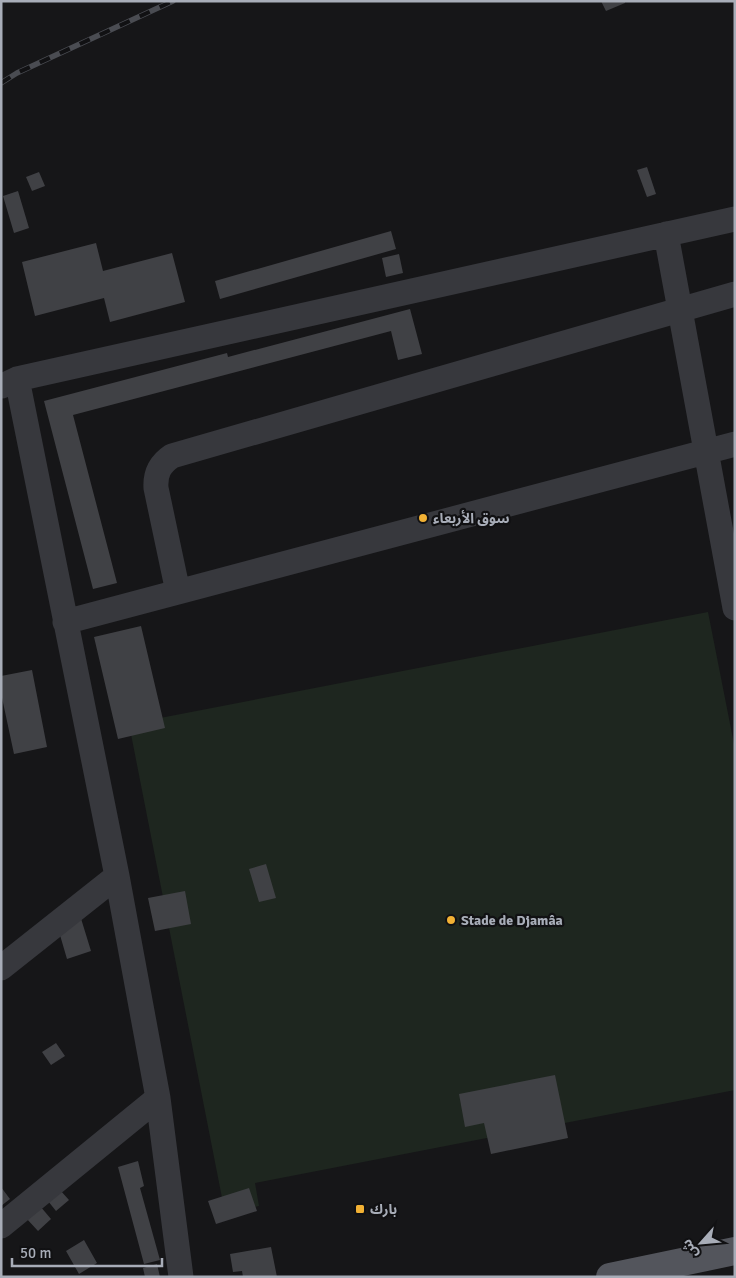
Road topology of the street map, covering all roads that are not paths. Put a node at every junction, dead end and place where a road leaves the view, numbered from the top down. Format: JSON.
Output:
{"nodes":[{"id":1,"x":735,"y":218,"type":"edge"},
{"id":2,"x":666,"y":234,"type":"junction"},
{"id":3,"x":735,"y":294,"type":"edge"},
{"id":4,"x":680,"y":310,"type":"junction"},
{"id":5,"x":9,"y":383,"type":"edge"},
{"id":6,"x":735,"y":444,"type":"edge"},
{"id":7,"x":706,"y":452,"type":"junction"},
{"id":8,"x":178,"y":592,"type":"junction"},
{"id":9,"x":735,"y":608,"type":"edge"},
{"id":10,"x":65,"y":622,"type":"junction"},
{"id":11,"x":116,"y":876,"type":"junction"},
{"id":12,"x":1,"y":968,"type":"edge"},
{"id":13,"x":158,"y":1098,"type":"junction"},
{"id":14,"x":1,"y":1226,"type":"edge"},
{"id":15,"x":735,"y":1251,"type":"edge"},
{"id":16,"x":181,"y":1277,"type":"edge"},
{"id":17,"x":610,"y":1277,"type":"edge"}],
"edges":[{"from":1,"to":2,"type":"street"},
{"from":2,"to":4,"type":"street"},
{"from":2,"to":5,"type":"street"},
{"from":3,"to":4,"type":"street"},
{"from":4,"to":7,"type":"street"},
{"from":4,"to":8,"type":"street"},
{"from":5,"to":10,"type":"street"},
{"from":6,"to":7,"type":"street"},
{"from":7,"to":8,"type":"street"},
{"from":7,"to":9,"type":"street"},
{"from":8,"to":10,"type":"street"},
{"from":10,"to":11,"type":"street"},
{"from":11,"to":12,"type":"street"},
{"from":11,"to":13,"type":"street"},
{"from":13,"to":14,"type":"street"},
{"from":13,"to":16,"type":"street"},
{"from":15,"to":17,"type":"main road"}]}
